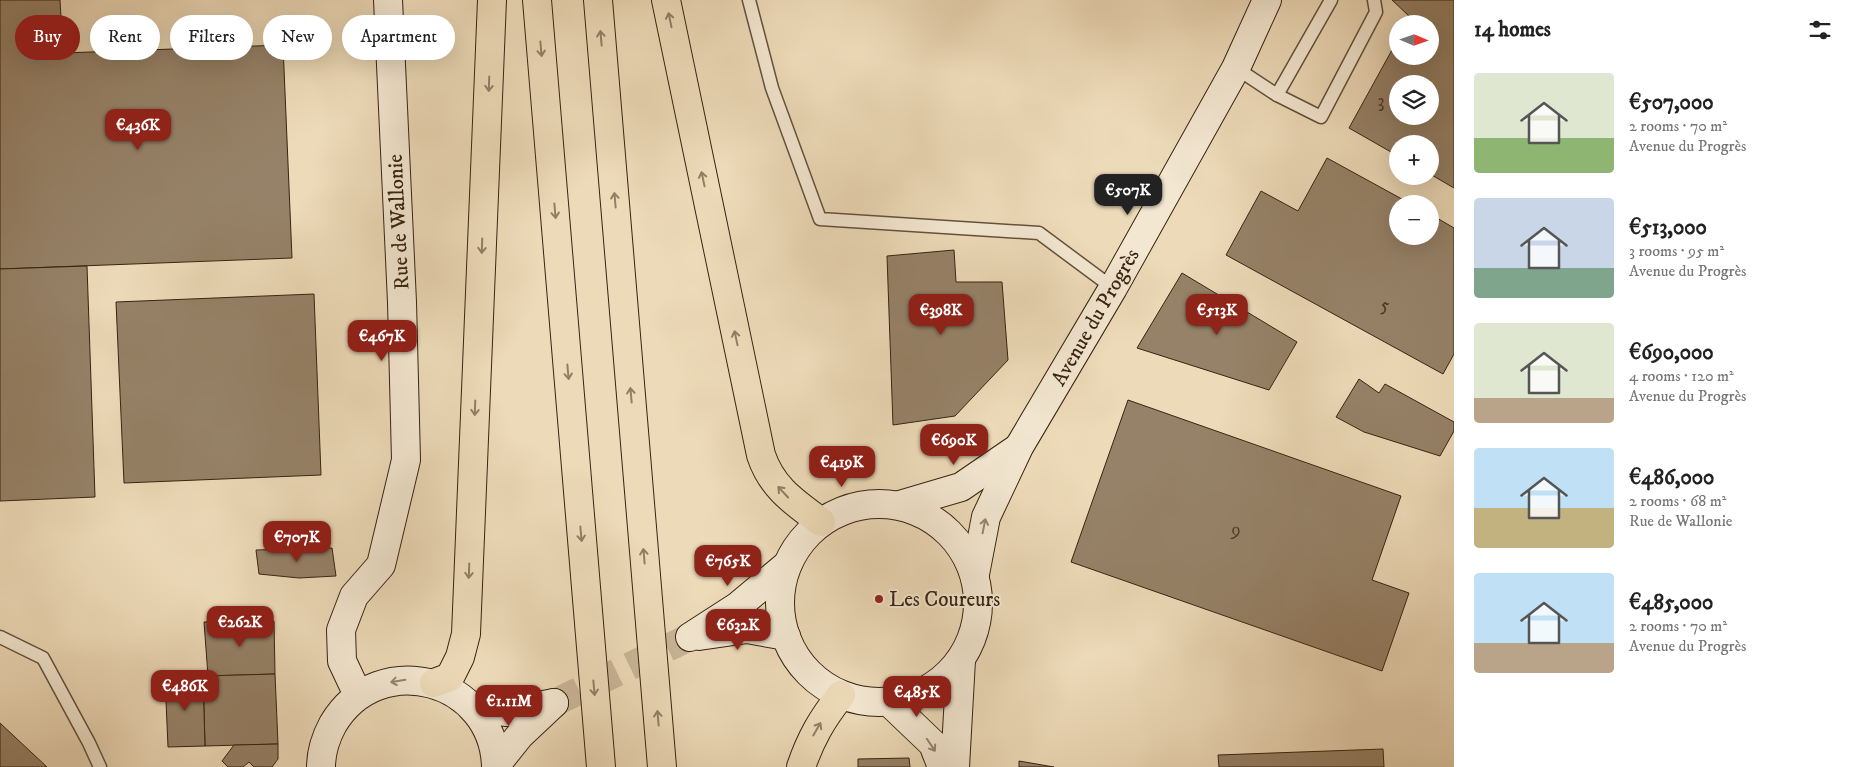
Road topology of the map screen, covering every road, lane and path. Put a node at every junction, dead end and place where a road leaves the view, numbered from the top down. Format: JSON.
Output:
{"nodes":[{"id":1,"x":388,"y":0,"type":"edge"},
{"id":2,"x":492,"y":0,"type":"edge"},
{"id":3,"x":537,"y":0,"type":"edge"},
{"id":4,"x":598,"y":0,"type":"edge"},
{"id":5,"x":666,"y":0,"type":"edge"},
{"id":6,"x":749,"y":0,"type":"edge"},
{"id":7,"x":1267,"y":0,"type":"edge"},
{"id":8,"x":1331,"y":0,"type":"edge"},
{"id":9,"x":1374,"y":0,"type":"edge"},
{"id":10,"x":1236,"y":68,"type":"junction"},
{"id":11,"x":1277,"y":95,"type":"junction"},
{"id":12,"x":1112,"y":288,"type":"junction"},
{"id":13,"x":1019,"y":447,"type":"junction"},
{"id":14,"x":900,"y":505,"type":"junction"},
{"id":15,"x":820,"y":522,"type":"junction"},
{"id":16,"x":787,"y":565,"type":"junction"},
{"id":17,"x":975,"y":574,"type":"junction"},
{"id":18,"x":786,"y":636,"type":"junction"},
{"id":19,"x":0,"y":637,"type":"edge"},
{"id":20,"x":961,"y":660,"type":"junction"},
{"id":21,"x":434,"y":683,"type":"junction"},
{"id":22,"x":841,"y":695,"type":"junction"},
{"id":23,"x":358,"y":696,"type":"junction"},
{"id":24,"x":889,"y":702,"type":"junction"},
{"id":25,"x":474,"y":708,"type":"junction"},
{"id":26,"x":496,"y":766,"type":"edge"},
{"id":27,"x":100,"y":767,"type":"edge"},
{"id":28,"x":321,"y":767,"type":"edge"},
{"id":29,"x":601,"y":767,"type":"edge"},
{"id":30,"x":662,"y":767,"type":"edge"},
{"id":31,"x":801,"y":767,"type":"edge"},
{"id":32,"x":942,"y":767,"type":"edge"},
{"id":33,"x":955,"y":767,"type":"edge"}],
"edges":[{"from":1,"to":23,"type":"street","name":"Rue de Wallonie"},
{"from":2,"to":21,"type":"highway","one_way":true},
{"from":3,"to":29,"type":"highway","one_way":true},
{"from":30,"to":4,"type":"highway","one_way":true},
{"from":15,"to":5,"type":"highway","one_way":true},
{"from":6,"to":12,"type":"lane"},
{"from":7,"to":10,"type":"street","name":"Avenue du Progrès"},
{"from":8,"to":11,"type":"lane"},
{"from":9,"to":11,"type":"lane"},
{"from":10,"to":11,"type":"lane"},
{"from":10,"to":12,"type":"street","name":"Avenue du Progrès"},
{"from":12,"to":13,"type":"street","name":"Avenue du Progrès"},
{"from":13,"to":14,"type":"street","name":"Avenue du Progrès"},
{"from":17,"to":13,"type":"street","name":"Avenue du Progrès","one_way":true},
{"from":14,"to":15,"type":"street"},
{"from":14,"to":17,"type":"street"},
{"from":15,"to":16,"type":"street"},
{"from":16,"to":18,"type":"street"},
{"from":16,"to":18,"type":"street"},
{"from":17,"to":20,"type":"street"},
{"from":18,"to":22,"type":"street"},
{"from":19,"to":27,"type":"lane"},
{"from":20,"to":24,"type":"street"},
{"from":20,"to":33,"type":"street"},
{"from":21,"to":23,"type":"street","one_way":true},
{"from":21,"to":25,"type":"street"},
{"from":22,"to":24,"type":"street"},
{"from":31,"to":22,"type":"highway","one_way":true},
{"from":23,"to":28,"type":"street"},
{"from":24,"to":32,"type":"street","one_way":true},
{"from":25,"to":26,"type":"street"},
{"from":25,"to":26,"type":"street"}]}
